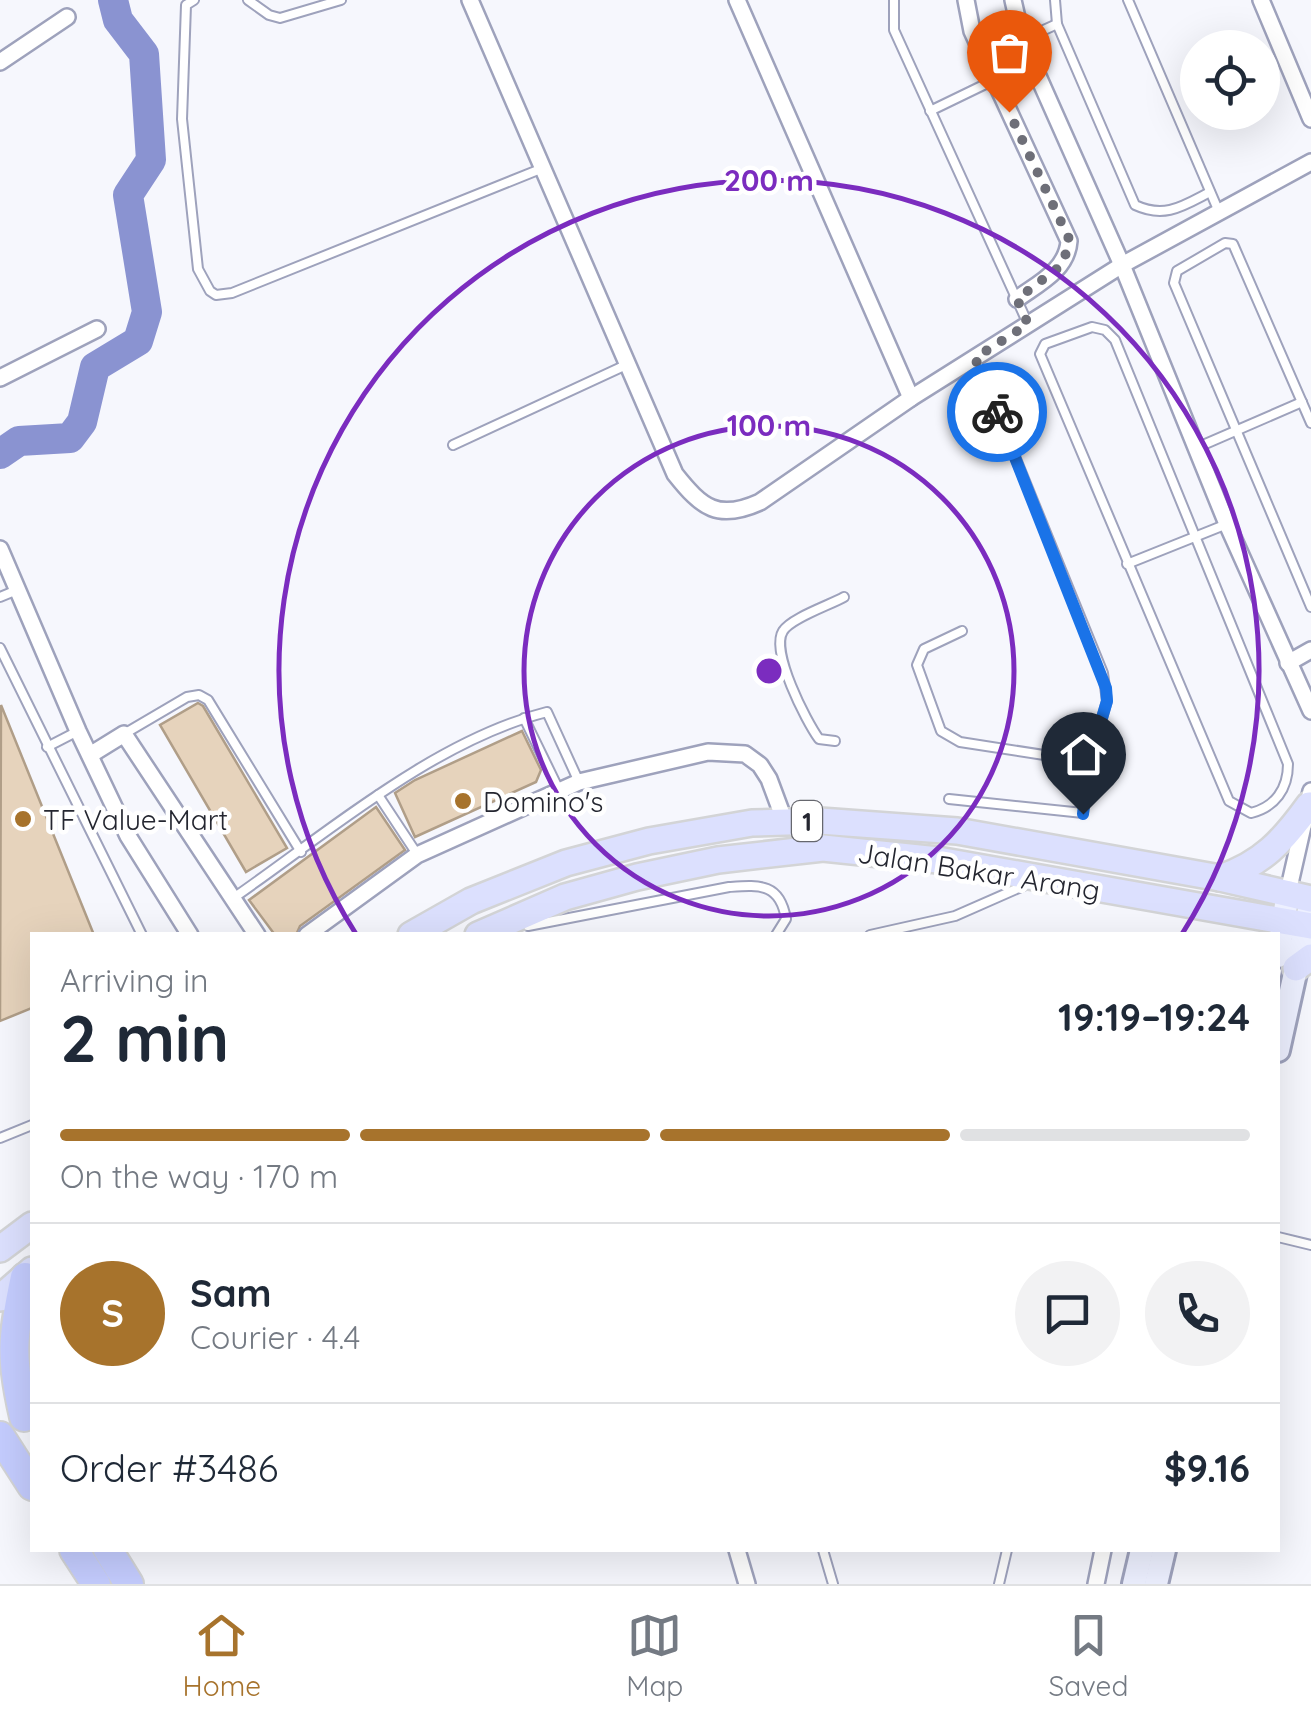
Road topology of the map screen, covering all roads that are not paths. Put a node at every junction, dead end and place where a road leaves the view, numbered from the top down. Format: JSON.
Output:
{"nodes":[{"id":1,"x":194,"y":0,"type":"edge"},
{"id":2,"x":248,"y":0,"type":"edge"},
{"id":3,"x":341,"y":0,"type":"edge"},
{"id":4,"x":470,"y":0,"type":"edge"},
{"id":5,"x":738,"y":0,"type":"edge"},
{"id":6,"x":894,"y":0,"type":"edge"},
{"id":7,"x":966,"y":0,"type":"edge"},
{"id":8,"x":1013,"y":0,"type":"edge"},
{"id":9,"x":1055,"y":0,"type":"edge"},
{"id":10,"x":1128,"y":0,"type":"edge"},
{"id":11,"x":1261,"y":0,"type":"edge"},
{"id":12,"x":66,"y":17,"type":"dead end"},
{"id":13,"x":1057,"y":24,"type":"junction"},
{"id":14,"x":1022,"y":40,"type":"junction"},
{"id":15,"x":983,"y":55,"type":"junction"},
{"id":16,"x":0,"y":62,"type":"edge"},
{"id":17,"x":994,"y":80,"type":"junction"},
{"id":18,"x":930,"y":110,"type":"junction"},
{"id":19,"x":1311,"y":119,"type":"edge"},
{"id":20,"x":1311,"y":162,"type":"edge"},
{"id":21,"x":542,"y":168,"type":"junction"},
{"id":22,"x":1210,"y":192,"type":"junction"},
{"id":23,"x":1219,"y":212,"type":"junction"},
{"id":24,"x":1122,"y":265,"type":"junction"},
{"id":25,"x":1017,"y":299,"type":"junction"},
{"id":26,"x":1028,"y":324,"type":"junction"},
{"id":27,"x":97,"y":330,"type":"dead end"},
{"id":28,"x":975,"y":358,"type":"junction"},
{"id":29,"x":628,"y":364,"type":"junction"},
{"id":30,"x":0,"y":378,"type":"edge"},
{"id":31,"x":911,"y":398,"type":"junction"},
{"id":32,"x":1302,"y":402,"type":"junction"},
{"id":33,"x":1311,"y":423,"type":"edge"},
{"id":34,"x":1234,"y":432,"type":"junction"},
{"id":35,"x":453,"y":445,"type":"dead end"},
{"id":36,"x":1196,"y":448,"type":"junction"},
{"id":37,"x":1228,"y":524,"type":"junction"},
{"id":38,"x":1194,"y":538,"type":"junction"},
{"id":39,"x":0,"y":549,"type":"edge"},
{"id":40,"x":1127,"y":564,"type":"junction"},
{"id":41,"x":18,"y":590,"type":"junction"},
{"id":42,"x":0,"y":597,"type":"edge"},
{"id":43,"x":844,"y":597,"type":"dead end"},
{"id":44,"x":1311,"y":607,"type":"edge"},
{"id":45,"x":962,"y":631,"type":"dead end"},
{"id":46,"x":0,"y":648,"type":"edge"},
{"id":47,"x":1311,"y":650,"type":"edge"},
{"id":48,"x":1288,"y":663,"type":"junction"},
{"id":49,"x":1311,"y":711,"type":"edge"},
{"id":50,"x":524,"y":718,"type":"junction"},
{"id":51,"x":78,"y":732,"type":"junction"},
{"id":52,"x":124,"y":734,"type":"junction"},
{"id":53,"x":835,"y":741,"type":"dead end"},
{"id":54,"x":47,"y":747,"type":"junction"},
{"id":55,"x":90,"y":755,"type":"junction"},
{"id":56,"x":1089,"y":762,"type":"junction"},
{"id":57,"x":580,"y":782,"type":"junction"},
{"id":58,"x":560,"y":791,"type":"junction"},
{"id":59,"x":378,"y":796,"type":"junction"},
{"id":60,"x":1310,"y":798,"type":"edge"},
{"id":61,"x":949,"y":799,"type":"dead end"},
{"id":62,"x":785,"y":822,"type":"junction"},
{"id":63,"x":300,"y":852,"type":"junction"},
{"id":64,"x":417,"y":855,"type":"junction"},
{"id":65,"x":1220,"y":878,"type":"junction"},
{"id":66,"x":1038,"y":880,"type":"junction"},
{"id":67,"x":232,"y":899,"type":"junction"},
{"id":68,"x":1296,"y":914,"type":"edge"},
{"id":69,"x":140,"y":932,"type":"edge"},
{"id":70,"x":190,"y":932,"type":"edge"},
{"id":71,"x":255,"y":932,"type":"edge"},
{"id":72,"x":311,"y":932,"type":"edge"},
{"id":73,"x":416,"y":932,"type":"edge"},
{"id":74,"x":485,"y":932,"type":"edge"},
{"id":75,"x":503,"y":932,"type":"edge"},
{"id":76,"x":778,"y":932,"type":"edge"},
{"id":77,"x":884,"y":932,"type":"edge"},
{"id":78,"x":1295,"y":960,"type":"edge"},
{"id":79,"x":1280,"y":1039,"type":"edge"},
{"id":80,"x":30,"y":1126,"type":"edge"},
{"id":81,"x":0,"y":1138,"type":"edge"},
{"id":82,"x":30,"y":1226,"type":"edge"},
{"id":83,"x":1280,"y":1237,"type":"edge"},
{"id":84,"x":1311,"y":1245,"type":"edge"},
{"id":85,"x":0,"y":1249,"type":"edge"},
{"id":86,"x":28,"y":1274,"type":"edge"},
{"id":87,"x":0,"y":1298,"type":"edge"},
{"id":88,"x":0,"y":1381,"type":"edge"},
{"id":89,"x":28,"y":1424,"type":"edge"},
{"id":90,"x":0,"y":1436,"type":"edge"},
{"id":91,"x":30,"y":1483,"type":"edge"},
{"id":92,"x":75,"y":1552,"type":"edge"},
{"id":93,"x":109,"y":1552,"type":"edge"},
{"id":94,"x":738,"y":1552,"type":"edge"},
{"id":95,"x":824,"y":1552,"type":"edge"},
{"id":96,"x":1007,"y":1552,"type":"edge"},
{"id":97,"x":1104,"y":1552,"type":"edge"},
{"id":98,"x":1142,"y":1552,"type":"edge"},
{"id":99,"x":1164,"y":1552,"type":"edge"},
{"id":100,"x":96,"y":1584,"type":"edge"},
{"id":101,"x":130,"y":1584,"type":"edge"},
{"id":102,"x":746,"y":1584,"type":"edge"},
{"id":103,"x":833,"y":1584,"type":"edge"},
{"id":104,"x":999,"y":1584,"type":"edge"},
{"id":105,"x":1096,"y":1584,"type":"edge"},
{"id":106,"x":1134,"y":1584,"type":"edge"},
{"id":107,"x":1156,"y":1584,"type":"edge"}],
"edges":[{"from":1,"to":21,"type":"lane"},
{"from":2,"to":3,"type":"lane"},
{"from":4,"to":21,"type":"street"},
{"from":5,"to":31,"type":"street"},
{"from":6,"to":18,"type":"lane"},
{"from":7,"to":15,"type":"street"},
{"from":8,"to":14,"type":"street"},
{"from":9,"to":13,"type":"lane"},
{"from":10,"to":22,"type":"lane"},
{"from":11,"to":19,"type":"street"},
{"from":12,"to":16,"type":"street"},
{"from":13,"to":14,"type":"lane"},
{"from":13,"to":22,"type":"lane"},
{"from":14,"to":15,"type":"street"},
{"from":14,"to":24,"type":"street"},
{"from":15,"to":17,"type":"street"},
{"from":17,"to":18,"type":"lane"},
{"from":17,"to":25,"type":"street"},
{"from":18,"to":25,"type":"lane"},
{"from":20,"to":23,"type":"street"},
{"from":21,"to":29,"type":"street"},
{"from":22,"to":23,"type":"lane"},
{"from":23,"to":24,"type":"street"},
{"from":24,"to":26,"type":"street"},
{"from":24,"to":36,"type":"street"},
{"from":25,"to":26,"type":"lane"},
{"from":26,"to":28,"type":"street"},
{"from":27,"to":30,"type":"street"},
{"from":28,"to":31,"type":"street"},
{"from":28,"to":56,"type":"lane"},
{"from":29,"to":31,"type":"street"},
{"from":29,"to":35,"type":"lane"},
{"from":32,"to":33,"type":"lane"},
{"from":32,"to":34,"type":"lane"},
{"from":32,"to":34,"type":"lane"},
{"from":34,"to":36,"type":"lane"},
{"from":34,"to":44,"type":"lane"},
{"from":36,"to":37,"type":"street"},
{"from":37,"to":38,"type":"lane"},
{"from":37,"to":48,"type":"street"},
{"from":38,"to":40,"type":"lane"},
{"from":38,"to":40,"type":"lane"},
{"from":38,"to":40,"type":"lane"},
{"from":39,"to":41,"type":"street"},
{"from":41,"to":42,"type":"lane"},
{"from":41,"to":51,"type":"street"},
{"from":43,"to":53,"type":"lane"},
{"from":45,"to":56,"type":"lane"},
{"from":46,"to":54,"type":"lane"},
{"from":47,"to":48,"type":"street"},
{"from":48,"to":49,"type":"street"},
{"from":50,"to":57,"type":"lane"},
{"from":50,"to":58,"type":"lane"},
{"from":50,"to":59,"type":"lane"},
{"from":51,"to":54,"type":"lane"},
{"from":51,"to":55,"type":"street"},
{"from":52,"to":55,"type":"street"},
{"from":52,"to":63,"type":"lane"},
{"from":52,"to":67,"type":"street"},
{"from":54,"to":69,"type":"lane"},
{"from":55,"to":70,"type":"street"},
{"from":56,"to":61,"type":"lane"},
{"from":57,"to":58,"type":"street"},
{"from":57,"to":62,"type":"street"},
{"from":58,"to":64,"type":"street"},
{"from":59,"to":63,"type":"lane"},
{"from":59,"to":64,"type":"lane"},
{"from":60,"to":65,"type":"main road"},
{"from":60,"to":68,"type":"street"},
{"from":62,"to":65,"type":"main road","name":"Jalan Bakar Arang","number":"1"},
{"from":62,"to":73,"type":"main road","name":"Jalan Bakar Arang","number":"1"},
{"from":63,"to":67,"type":"lane"},
{"from":64,"to":72,"type":"street"},
{"from":65,"to":68,"type":"main road","name":"Jalan Bakar Arang","number":"1"},
{"from":66,"to":68,"type":"main road","name":"Jalan Bakar Arang","number":"1"},
{"from":66,"to":74,"type":"main road","name":"Jalan Bakar Arang","number":"1"},
{"from":66,"to":77,"type":"lane"},
{"from":67,"to":71,"type":"street"},
{"from":68,"to":78,"type":"main road"},
{"from":75,"to":76,"type":"lane"},
{"from":78,"to":79,"type":"main road"},
{"from":80,"to":81,"type":"lane"},
{"from":82,"to":85,"type":"main road"},
{"from":83,"to":84,"type":"lane"},
{"from":86,"to":87,"type":"main road"},
{"from":86,"to":89,"type":"highway"},
{"from":88,"to":89,"type":"highway"},
{"from":90,"to":91,"type":"highway"},
{"from":92,"to":100,"type":"highway"},
{"from":93,"to":101,"type":"highway"},
{"from":94,"to":102,"type":"street"},
{"from":95,"to":103,"type":"lane"},
{"from":96,"to":104,"type":"lane"},
{"from":97,"to":105,"type":"street"},
{"from":98,"to":106,"type":"main road"},
{"from":99,"to":107,"type":"main road"}]}
